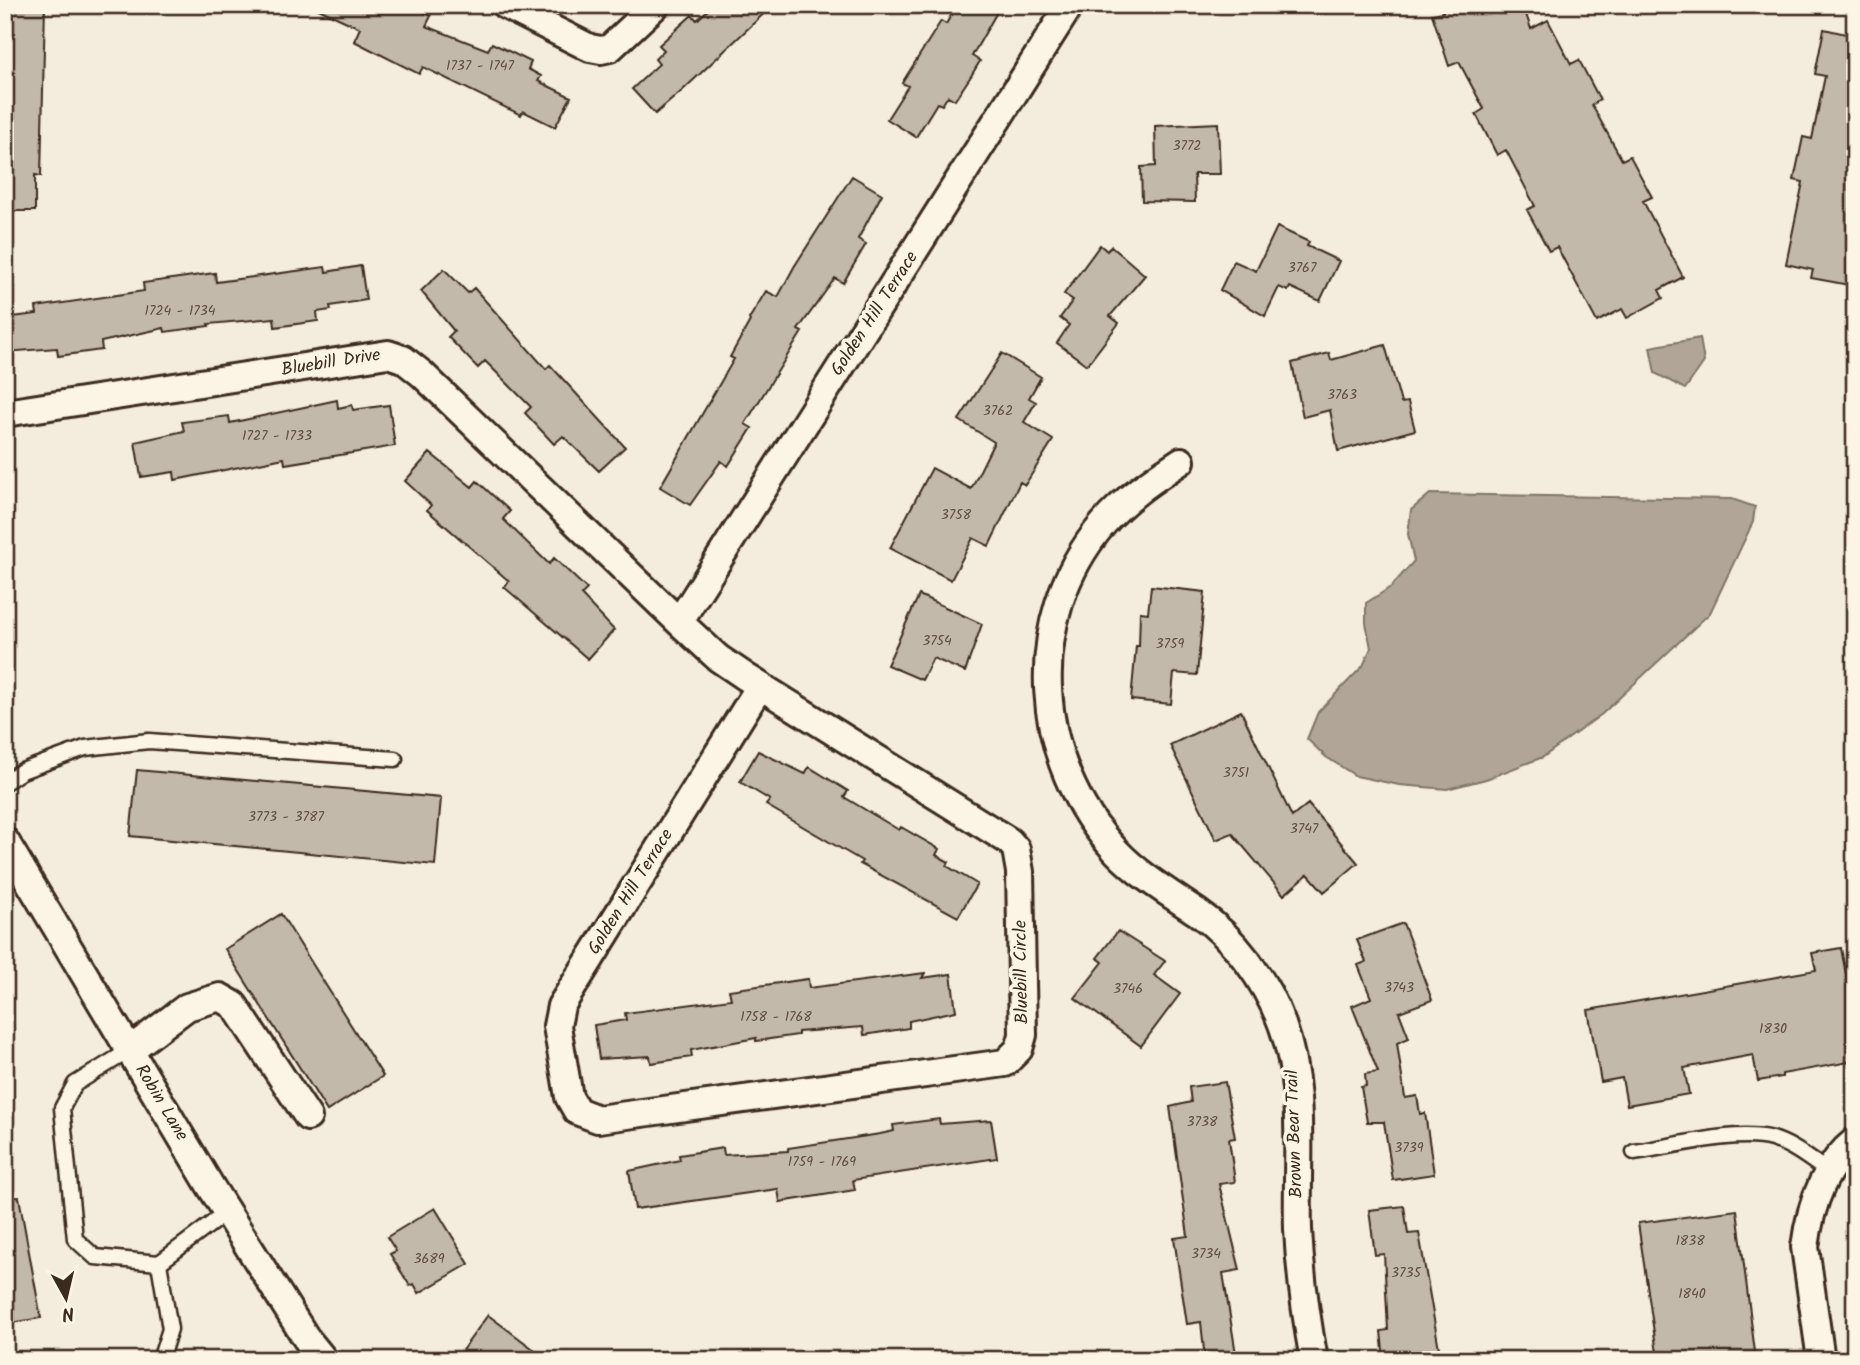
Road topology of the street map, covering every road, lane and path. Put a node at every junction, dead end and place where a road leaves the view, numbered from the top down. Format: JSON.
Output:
{"nodes":[{"id":1,"x":505,"y":5,"type":"edge"},
{"id":2,"x":656,"y":5,"type":"edge"},
{"id":3,"x":1070,"y":5,"type":"edge"},
{"id":4,"x":5,"y":414,"type":"edge"},
{"id":5,"x":1181,"y":461,"type":"dead end"},
{"id":6,"x":679,"y":622,"type":"junction"},
{"id":7,"x":760,"y":686,"type":"junction"},
{"id":8,"x":395,"y":759,"type":"dead end"},
{"id":9,"x":5,"y":782,"type":"edge"},
{"id":10,"x":5,"y":841,"type":"edge"},
{"id":11,"x":130,"y":1050,"type":"junction"},
{"id":12,"x":577,"y":1111,"type":"joint"},
{"id":13,"x":308,"y":1118,"type":"dead end"},
{"id":14,"x":1855,"y":1141,"type":"edge"},
{"id":15,"x":1634,"y":1152,"type":"dead end"},
{"id":16,"x":1828,"y":1171,"type":"junction"},
{"id":17,"x":226,"y":1212,"type":"junction"},
{"id":18,"x":159,"y":1263,"type":"junction"},
{"id":19,"x":160,"y":1360,"type":"edge"},
{"id":20,"x":324,"y":1360,"type":"edge"},
{"id":21,"x":1314,"y":1360,"type":"edge"},
{"id":22,"x":1821,"y":1360,"type":"edge"}],
"edges":[{"from":1,"to":2,"type":"street"},
{"from":3,"to":6,"type":"street","name":"Golden Hill Terrace"},
{"from":4,"to":6,"type":"street","name":"Bluebill Drive"},
{"from":5,"to":21,"type":"street","name":"Brown Bear Trail"},
{"from":6,"to":7,"type":"street","name":"Bluebill Circle"},
{"from":7,"to":12,"type":"street","name":"Golden Hill Terrace"},
{"from":7,"to":12,"type":"street","name":"Bluebill Circle"},
{"from":8,"to":9,"type":"lane"},
{"from":10,"to":11,"type":"street","name":"Robin Lane"},
{"from":11,"to":13,"type":"street"},
{"from":11,"to":17,"type":"street","name":"Robin Lane"},
{"from":11,"to":18,"type":"lane"},
{"from":14,"to":16,"type":"street"},
{"from":15,"to":16,"type":"lane"},
{"from":16,"to":22,"type":"street"},
{"from":17,"to":18,"type":"lane"},
{"from":17,"to":20,"type":"street","name":"Robin Lane"},
{"from":18,"to":19,"type":"lane"}]}
